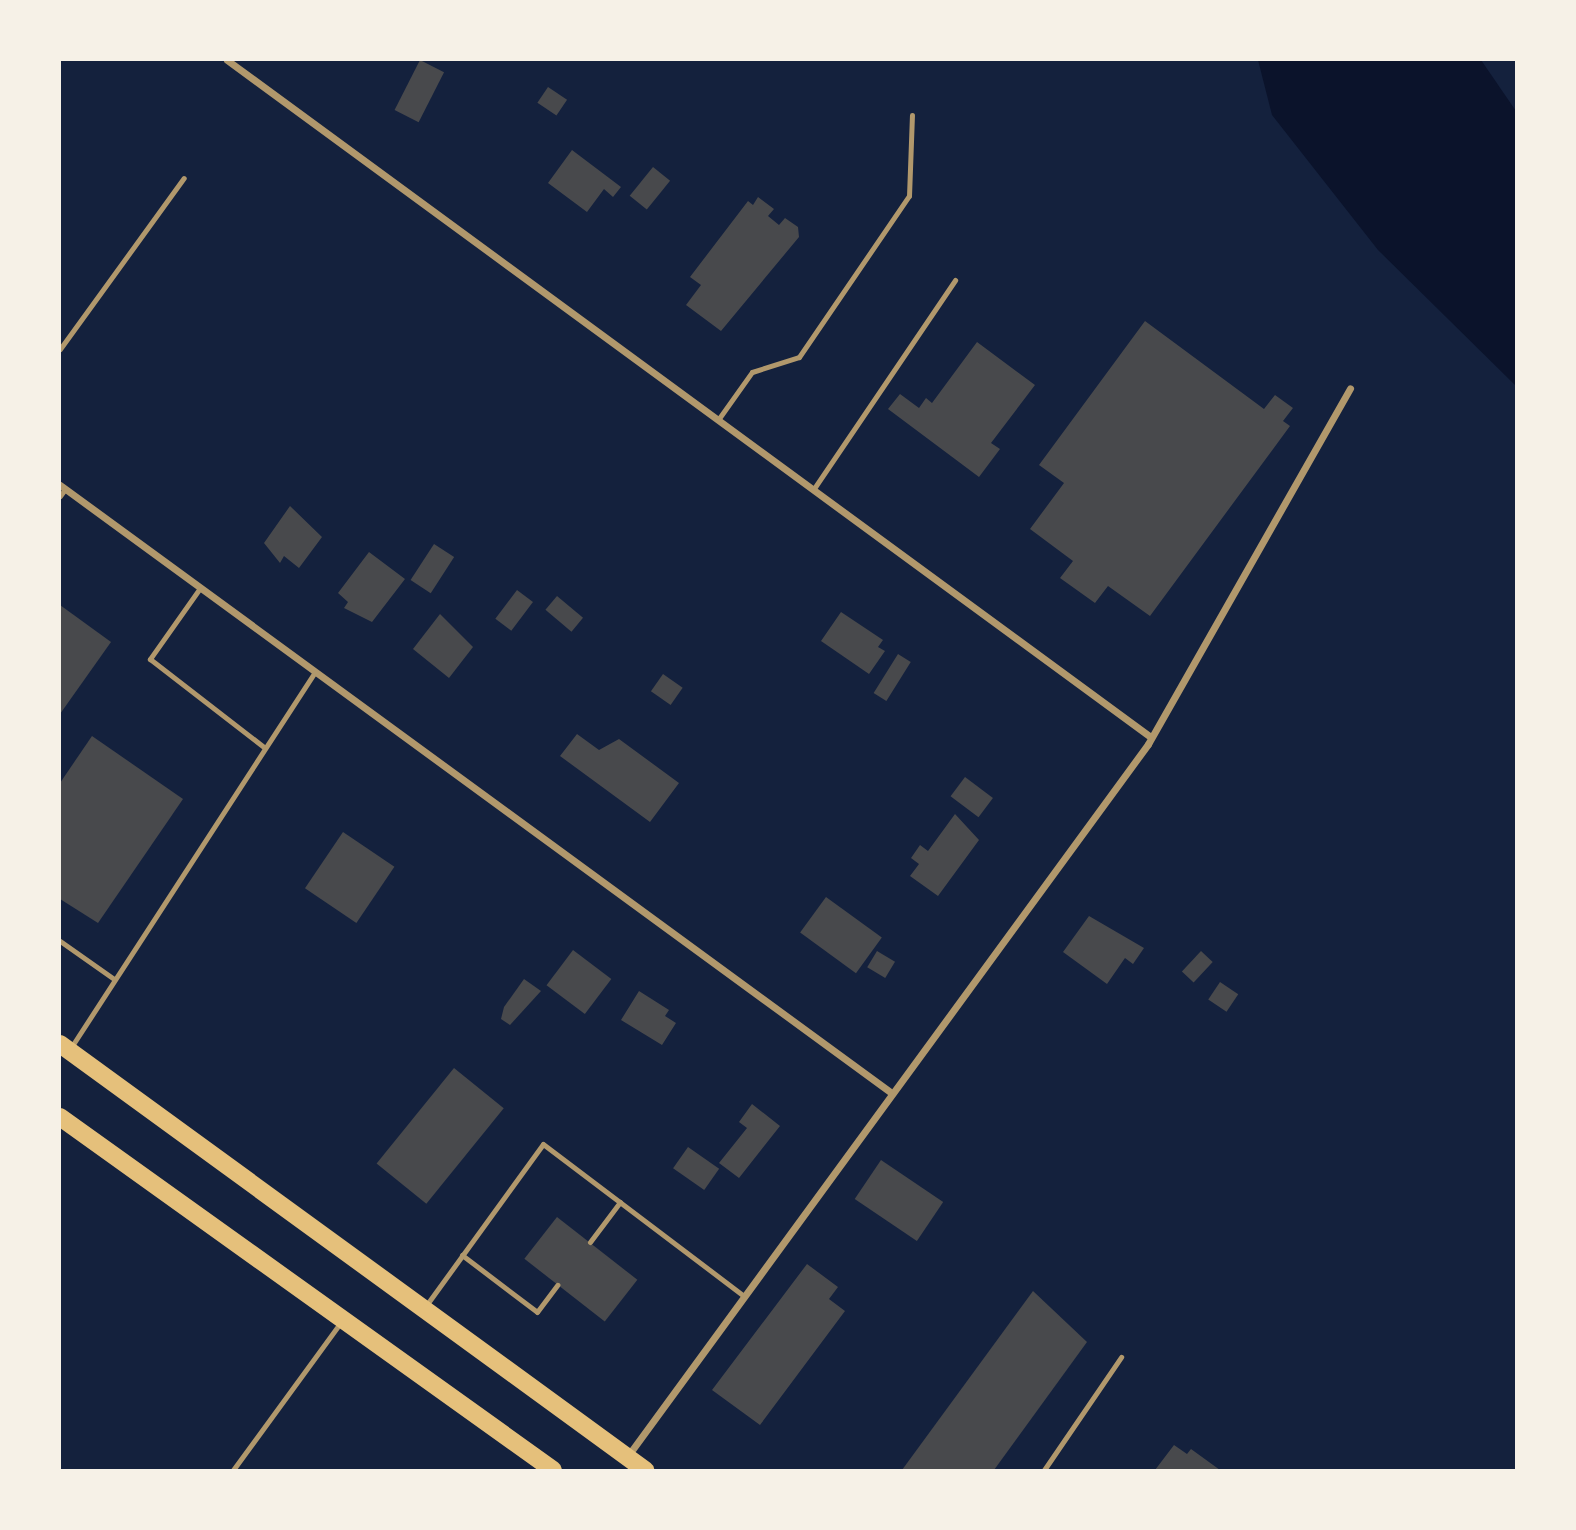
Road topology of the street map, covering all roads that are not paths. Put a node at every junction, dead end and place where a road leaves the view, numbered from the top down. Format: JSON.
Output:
{"nodes":[{"id":1,"x":227,"y":60,"type":"edge"},
{"id":2,"x":912,"y":115,"type":"dead end"},
{"id":3,"x":184,"y":178,"type":"dead end"},
{"id":4,"x":955,"y":280,"type":"dead end"},
{"id":5,"x":60,"y":349,"type":"edge"},
{"id":6,"x":1350,"y":388,"type":"dead end"},
{"id":7,"x":720,"y":416,"type":"junction"},
{"id":8,"x":815,"y":487,"type":"junction"},
{"id":9,"x":61,"y":490,"type":"edge"},
{"id":10,"x":200,"y":588,"type":"junction"},
{"id":11,"x":314,"y":673,"type":"junction"},
{"id":12,"x":1148,"y":735,"type":"junction"},
{"id":13,"x":265,"y":748,"type":"junction"},
{"id":14,"x":60,"y":941,"type":"edge"},
{"id":15,"x":114,"y":979,"type":"junction"},
{"id":16,"x":64,"y":1047,"type":"edge"},
{"id":17,"x":888,"y":1091,"type":"junction"},
{"id":18,"x":60,"y":1118,"type":"edge"},
{"id":19,"x":620,"y":1202,"type":"junction"},
{"id":20,"x":590,"y":1242,"type":"dead end"},
{"id":21,"x":462,"y":1255,"type":"junction"},
{"id":22,"x":557,"y":1285,"type":"dead end"},
{"id":23,"x":743,"y":1295,"type":"junction"},
{"id":24,"x":424,"y":1309,"type":"junction"},
{"id":25,"x":342,"y":1320,"type":"junction"},
{"id":26,"x":1121,"y":1357,"type":"dead end"},
{"id":27,"x":627,"y":1458,"type":"junction"},
{"id":28,"x":233,"y":1471,"type":"edge"},
{"id":29,"x":553,"y":1471,"type":"edge"},
{"id":30,"x":645,"y":1471,"type":"edge"},
{"id":31,"x":1044,"y":1471,"type":"edge"}],
"edges":[{"from":1,"to":7,"type":"street"},
{"from":2,"to":7,"type":"lane"},
{"from":3,"to":5,"type":"lane"},
{"from":4,"to":8,"type":"lane"},
{"from":6,"to":12,"type":"street"},
{"from":7,"to":8,"type":"street"},
{"from":8,"to":12,"type":"street"},
{"from":9,"to":10,"type":"street"},
{"from":10,"to":11,"type":"street"},
{"from":10,"to":13,"type":"lane"},
{"from":11,"to":13,"type":"lane"},
{"from":11,"to":17,"type":"street"},
{"from":12,"to":17,"type":"street"},
{"from":13,"to":15,"type":"lane"},
{"from":14,"to":15,"type":"lane"},
{"from":15,"to":16,"type":"lane"},
{"from":16,"to":24,"type":"main road"},
{"from":17,"to":23,"type":"street"},
{"from":18,"to":25,"type":"main road"},
{"from":19,"to":20,"type":"lane"},
{"from":19,"to":21,"type":"lane"},
{"from":19,"to":23,"type":"lane"},
{"from":21,"to":22,"type":"lane"},
{"from":21,"to":24,"type":"lane"},
{"from":23,"to":27,"type":"street"},
{"from":24,"to":27,"type":"main road"},
{"from":25,"to":28,"type":"lane"},
{"from":25,"to":29,"type":"main road"},
{"from":26,"to":31,"type":"lane"},
{"from":27,"to":30,"type":"main road"}]}
